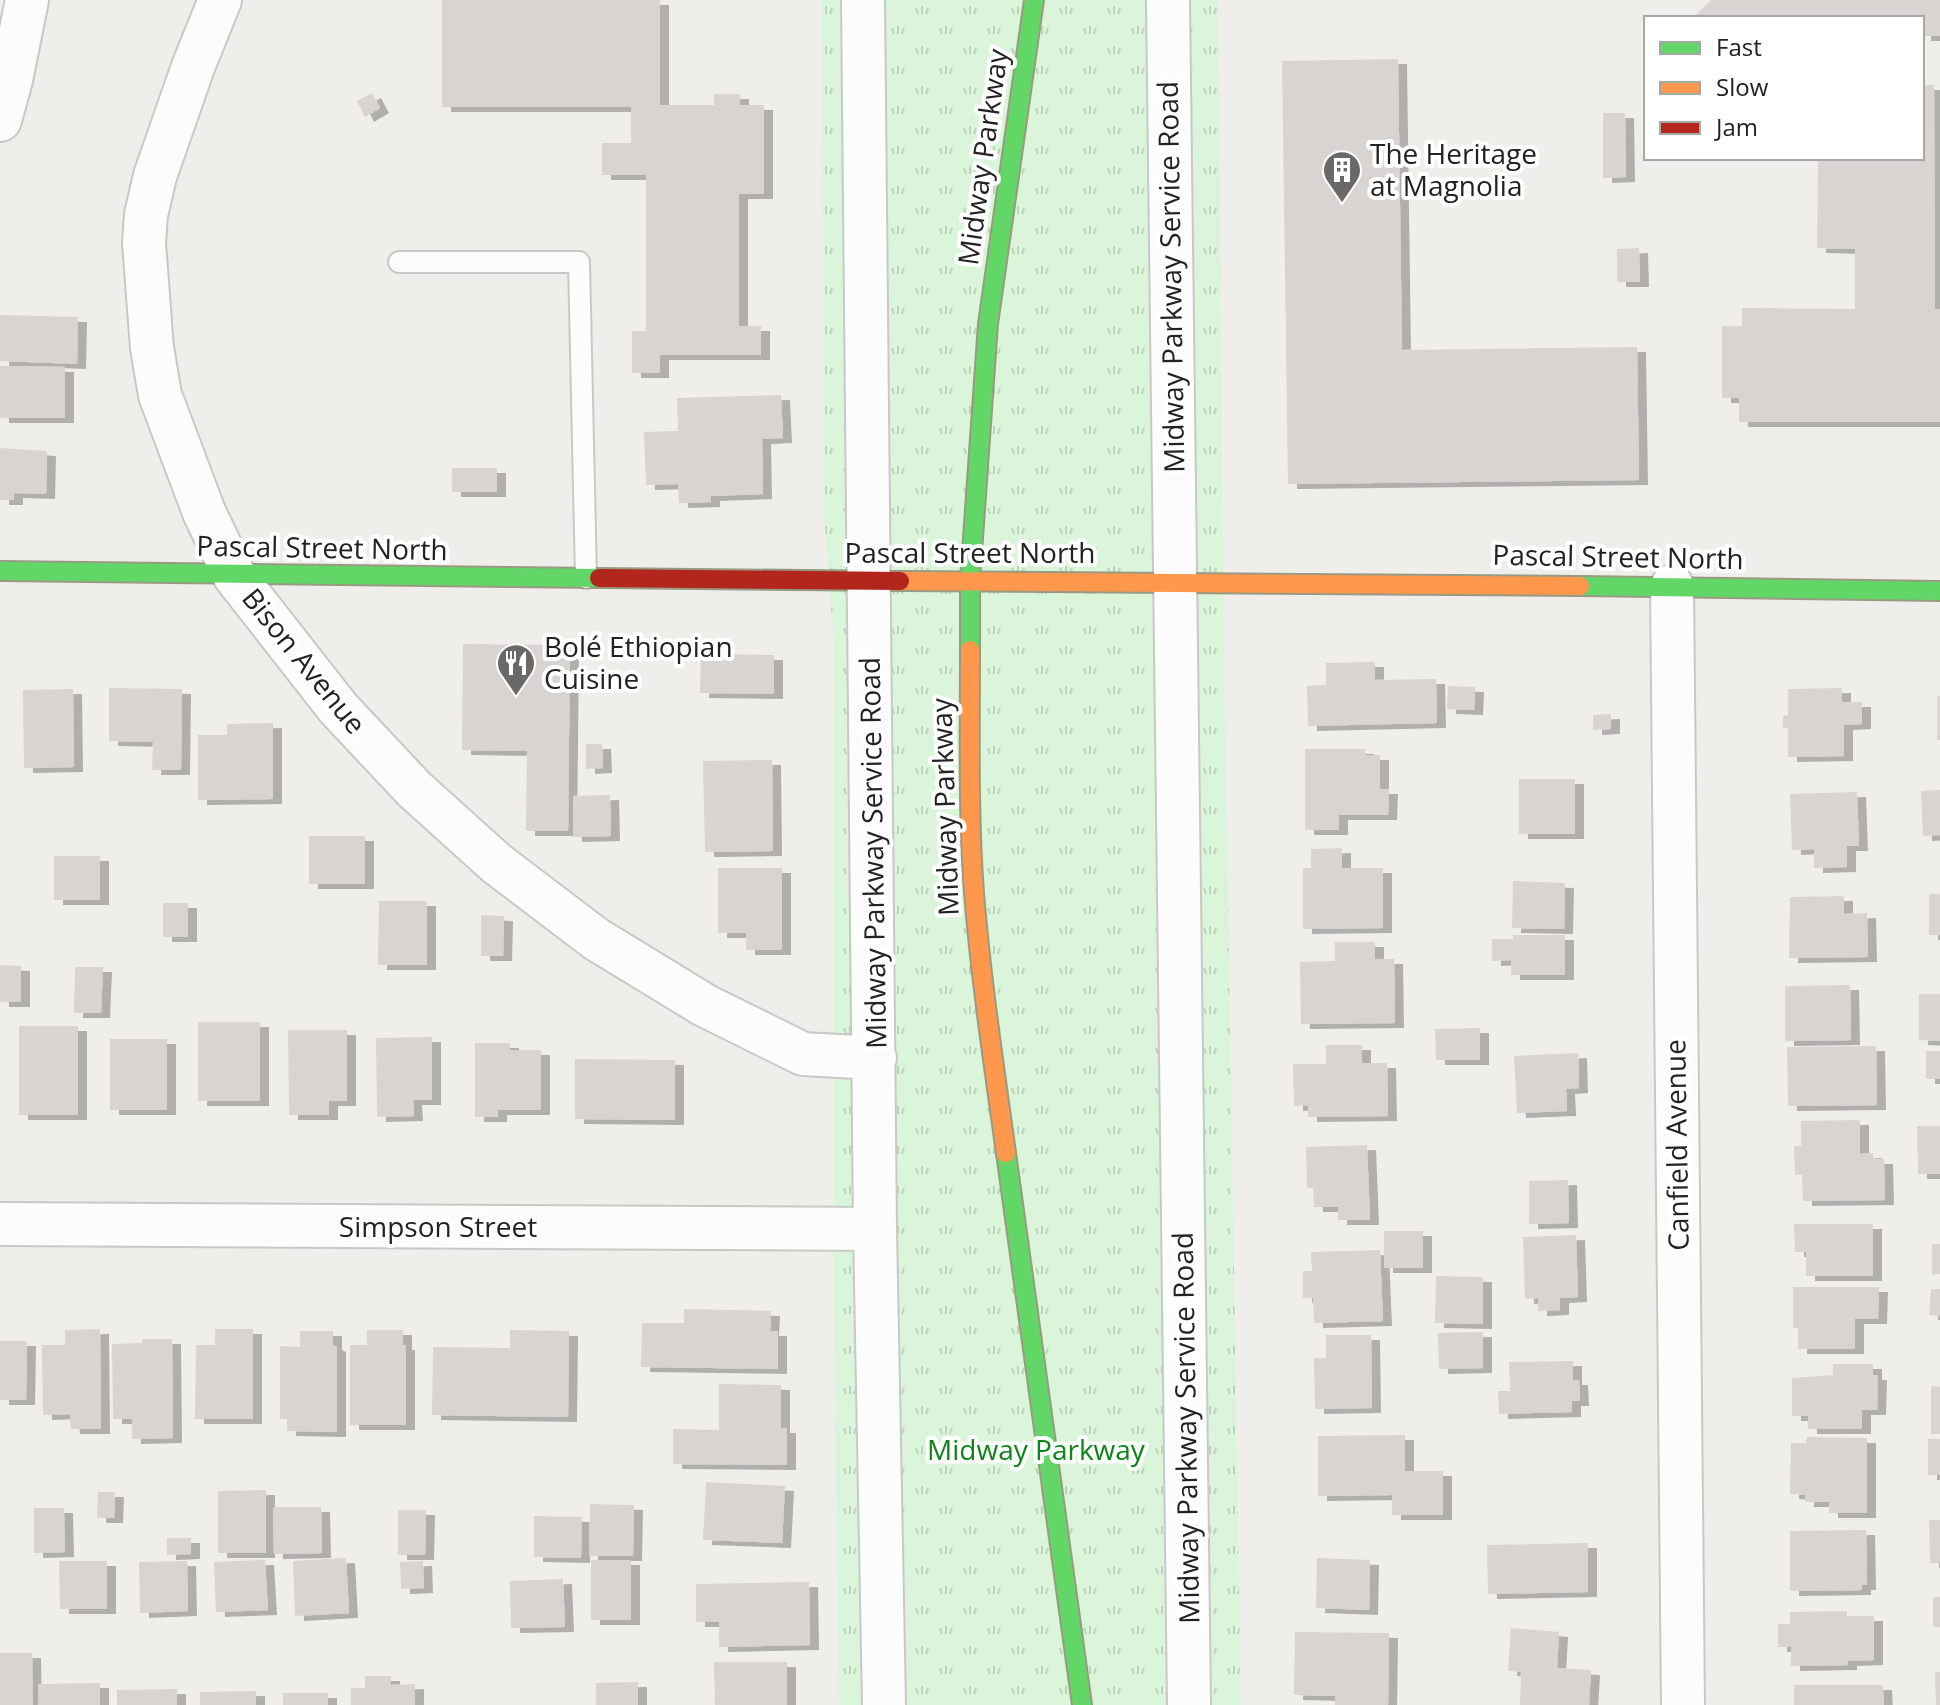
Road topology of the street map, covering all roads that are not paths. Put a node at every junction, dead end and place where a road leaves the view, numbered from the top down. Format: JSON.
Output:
{"nodes":[{"id":1,"x":27,"y":0,"type":"edge"},
{"id":2,"x":220,"y":0,"type":"edge"},
{"id":3,"x":863,"y":0,"type":"edge"},
{"id":4,"x":1034,"y":0,"type":"edge"},
{"id":5,"x":1168,"y":0,"type":"edge"},
{"id":6,"x":0,"y":120,"type":"edge"},
{"id":7,"x":399,"y":262,"type":"dead end"},
{"id":8,"x":0,"y":571,"type":"edge"},
{"id":9,"x":234,"y":575,"type":"junction"},
{"id":10,"x":586,"y":578,"type":"junction"},
{"id":11,"x":870,"y":580,"type":"junction"},
{"id":12,"x":970,"y":581,"type":"junction"},
{"id":13,"x":1175,"y":582,"type":"junction"},
{"id":14,"x":1672,"y":586,"type":"junction"},
{"id":15,"x":1940,"y":591,"type":"edge"},
{"id":16,"x":875,"y":1058,"type":"junction"},
{"id":17,"x":0,"y":1224,"type":"edge"},
{"id":18,"x":875,"y":1229,"type":"junction"},
{"id":19,"x":884,"y":1705,"type":"edge"},
{"id":20,"x":1082,"y":1705,"type":"edge"},
{"id":21,"x":1189,"y":1705,"type":"edge"},
{"id":22,"x":1683,"y":1705,"type":"edge"}],
"edges":[{"from":1,"to":6,"type":"street"},
{"from":2,"to":9,"type":"street","name":"Bison Avenue"},
{"from":3,"to":11,"type":"street","name":"Midway Parkway Service Road"},
{"from":4,"to":12,"type":"street","name":"Midway Parkway"},
{"from":5,"to":13,"type":"street","name":"Midway Parkway Service Road"},
{"from":7,"to":10,"type":"lane"},
{"from":8,"to":9,"type":"street","name":"Pascal Street North"},
{"from":9,"to":10,"type":"street","name":"Pascal Street North"},
{"from":9,"to":16,"type":"street","name":"Bison Avenue"},
{"from":10,"to":11,"type":"street","name":"Pascal Street North"},
{"from":11,"to":12,"type":"street","name":"Pascal Street North"},
{"from":11,"to":16,"type":"street","name":"Midway Parkway Service Road"},
{"from":12,"to":13,"type":"street","name":"Pascal Street North"},
{"from":12,"to":20,"type":"street","name":"Midway Parkway"},
{"from":13,"to":14,"type":"street","name":"Pascal Street North"},
{"from":13,"to":21,"type":"street","name":"Midway Parkway Service Road"},
{"from":14,"to":15,"type":"street","name":"Pascal Street North"},
{"from":14,"to":22,"type":"street","name":"Canfield Avenue"},
{"from":16,"to":18,"type":"street","name":"Midway Parkway Service Road"},
{"from":17,"to":18,"type":"street","name":"Simpson Street"},
{"from":18,"to":19,"type":"street","name":"Midway Parkway Service Road"}]}
